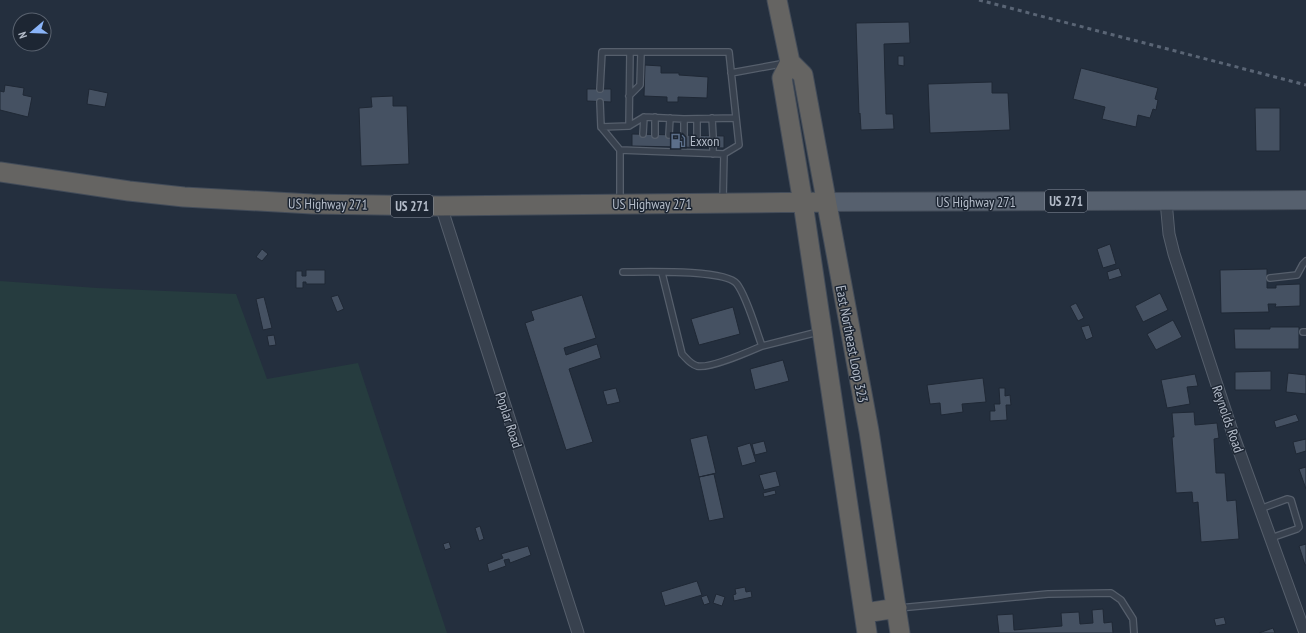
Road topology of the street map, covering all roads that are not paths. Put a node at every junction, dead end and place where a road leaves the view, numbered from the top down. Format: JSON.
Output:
{"nodes":[{"id":1,"x":777,"y":0,"type":"edge"},
{"id":2,"x":630,"y":52,"type":"junction"},
{"id":3,"x":641,"y":53,"type":"junction"},
{"id":4,"x":790,"y":62,"type":"junction"},
{"id":5,"x":731,"y":74,"type":"junction"},
{"id":6,"x":600,"y":89,"type":"dead end"},
{"id":7,"x":629,"y":96,"type":"junction"},
{"id":8,"x":600,"y":102,"type":"dead end"},
{"id":9,"x":644,"y":117,"type":"junction"},
{"id":10,"x":655,"y":117,"type":"junction"},
{"id":11,"x":670,"y":118,"type":"junction"},
{"id":12,"x":712,"y":118,"type":"junction"},
{"id":13,"x":736,"y":118,"type":"junction"},
{"id":14,"x":684,"y":119,"type":"junction"},
{"id":15,"x":697,"y":119,"type":"junction"},
{"id":16,"x":629,"y":126,"type":"junction"},
{"id":17,"x":601,"y":127,"type":"junction"},
{"id":18,"x":643,"y":134,"type":"dead end"},
{"id":19,"x":655,"y":135,"type":"dead end"},
{"id":20,"x":669,"y":135,"type":"dead end"},
{"id":21,"x":684,"y":135,"type":"dead end"},
{"id":22,"x":697,"y":136,"type":"dead end"},
{"id":23,"x":713,"y":136,"type":"dead end"},
{"id":24,"x":620,"y":150,"type":"junction"},
{"id":25,"x":724,"y":154,"type":"junction"},
{"id":26,"x":0,"y":172,"type":"edge"},
{"id":27,"x":1166,"y":201,"type":"junction"},
{"id":28,"x":826,"y":202,"type":"junction"},
{"id":29,"x":1306,"y":202,"type":"edge"},
{"id":30,"x":803,"y":203,"type":"junction"},
{"id":31,"x":620,"y":204,"type":"junction"},
{"id":32,"x":723,"y":204,"type":"junction"},
{"id":33,"x":441,"y":206,"type":"junction"},
{"id":34,"x":1306,"y":261,"type":"edge"},
{"id":35,"x":622,"y":272,"type":"dead end"},
{"id":36,"x":662,"y":273,"type":"junction"},
{"id":37,"x":1270,"y":278,"type":"dead end"},
{"id":38,"x":823,"y":331,"type":"junction"},
{"id":39,"x":762,"y":346,"type":"junction"},
{"id":40,"x":869,"y":431,"type":"junction"},
{"id":41,"x":839,"y":436,"type":"junction"},
{"id":42,"x":1260,"y":509,"type":"junction"},
{"id":43,"x":1270,"y":538,"type":"junction"},
{"id":44,"x":897,"y":608,"type":"junction"},
{"id":45,"x":864,"y":613,"type":"junction"},
{"id":46,"x":578,"y":633,"type":"edge"},
{"id":47,"x":867,"y":633,"type":"edge"},
{"id":48,"x":900,"y":633,"type":"edge"},
{"id":49,"x":1134,"y":633,"type":"edge"},
{"id":50,"x":1305,"y":633,"type":"edge"}],
"edges":[{"from":1,"to":4,"type":"highway"},
{"from":2,"to":3,"type":"lane"},
{"from":2,"to":6,"type":"lane"},
{"from":2,"to":7,"type":"lane"},
{"from":3,"to":5,"type":"lane"},
{"from":3,"to":7,"type":"lane"},
{"from":4,"to":5,"type":"lane"},
{"from":4,"to":28,"type":"highway","name":"East Northeast Loop 323"},
{"from":4,"to":30,"type":"highway","name":"East Northeast Loop 323"},
{"from":5,"to":13,"type":"lane"},
{"from":7,"to":16,"type":"lane"},
{"from":8,"to":17,"type":"lane"},
{"from":9,"to":10,"type":"lane"},
{"from":9,"to":16,"type":"lane"},
{"from":9,"to":18,"type":"lane"},
{"from":10,"to":11,"type":"lane"},
{"from":10,"to":19,"type":"lane"},
{"from":11,"to":14,"type":"lane"},
{"from":11,"to":20,"type":"lane"},
{"from":12,"to":13,"type":"lane"},
{"from":12,"to":15,"type":"lane"},
{"from":12,"to":23,"type":"lane"},
{"from":13,"to":25,"type":"lane"},
{"from":14,"to":15,"type":"lane"},
{"from":14,"to":21,"type":"lane"},
{"from":15,"to":22,"type":"lane"},
{"from":16,"to":17,"type":"lane"},
{"from":17,"to":24,"type":"lane"},
{"from":24,"to":25,"type":"lane"},
{"from":24,"to":31,"type":"lane"},
{"from":25,"to":32,"type":"lane"},
{"from":26,"to":33,"type":"highway","name":"US Highway 271","number":"US 271"},
{"from":27,"to":28,"type":"main road","name":"US Highway 271","number":"US 271"},
{"from":27,"to":29,"type":"main road","name":"US Highway 271","number":"US 271"},
{"from":27,"to":42,"type":"street","name":"Reynolds Road"},
{"from":28,"to":30,"type":"highway","name":"US Highway 271","number":"US 271"},
{"from":28,"to":40,"type":"highway","name":"East Northeast Loop 323"},
{"from":30,"to":32,"type":"highway","name":"US Highway 271","number":"US 271"},
{"from":30,"to":38,"type":"highway","name":"East Northeast Loop 323"},
{"from":31,"to":32,"type":"highway","name":"US Highway 271","number":"US 271"},
{"from":31,"to":33,"type":"highway","name":"US Highway 271","number":"US 271"},
{"from":33,"to":46,"type":"street","name":"Poplar Road"},
{"from":34,"to":37,"type":"lane"},
{"from":35,"to":36,"type":"lane"},
{"from":36,"to":39,"type":"lane"},
{"from":36,"to":39,"type":"lane"},
{"from":38,"to":39,"type":"lane"},
{"from":38,"to":41,"type":"highway","name":"East Northeast Loop 323"},
{"from":40,"to":41,"type":"highway"},
{"from":40,"to":44,"type":"highway","name":"East Northeast Loop 323"},
{"from":41,"to":45,"type":"highway","name":"East Northeast Loop 323"},
{"from":42,"to":43,"type":"street","name":"Reynolds Road"},
{"from":42,"to":43,"type":"lane"},
{"from":43,"to":50,"type":"street","name":"Reynolds Road"},
{"from":44,"to":45,"type":"highway"},
{"from":44,"to":48,"type":"highway","name":"East Northeast Loop 323"},
{"from":44,"to":49,"type":"lane"},
{"from":45,"to":47,"type":"highway","name":"East Northeast Loop 323"}]}
